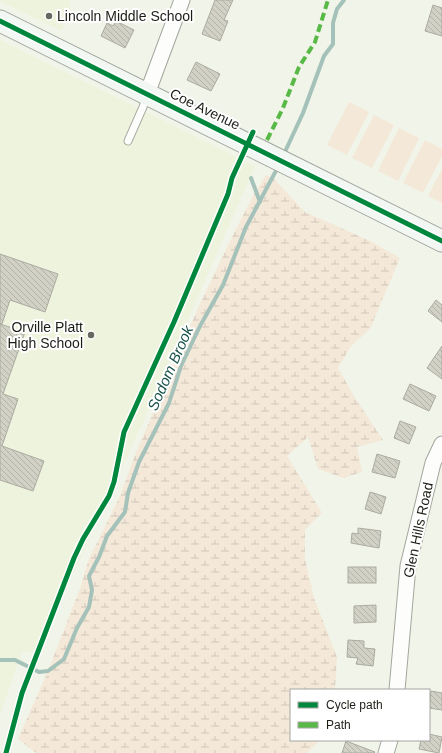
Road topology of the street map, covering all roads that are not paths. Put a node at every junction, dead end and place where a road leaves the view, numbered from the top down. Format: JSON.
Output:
{"nodes":[{"id":1,"x":182,"y":0,"type":"edge"},
{"id":2,"x":0,"y":21,"type":"edge"},
{"id":3,"x":147,"y":94,"type":"junction"},
{"id":4,"x":128,"y":141,"type":"dead end"},
{"id":5,"x":442,"y":241,"type":"edge"},
{"id":6,"x":442,"y":444,"type":"edge"},
{"id":7,"x":438,"y":465,"type":"edge"},
{"id":8,"x":397,"y":689,"type":"edge"},
{"id":9,"x":390,"y":741,"type":"edge"},
{"id":10,"x":386,"y":753,"type":"edge"}],
"edges":[{"from":1,"to":3,"type":"street"},
{"from":2,"to":3,"type":"street","name":"Coe Avenue"},
{"from":3,"to":4,"type":"lane"},
{"from":3,"to":5,"type":"street","name":"Coe Avenue"},
{"from":6,"to":7,"type":"street","name":"Glen Hills Road"},
{"from":7,"to":8,"type":"street","name":"Glen Hills Road"},
{"from":9,"to":10,"type":"street"}]}
